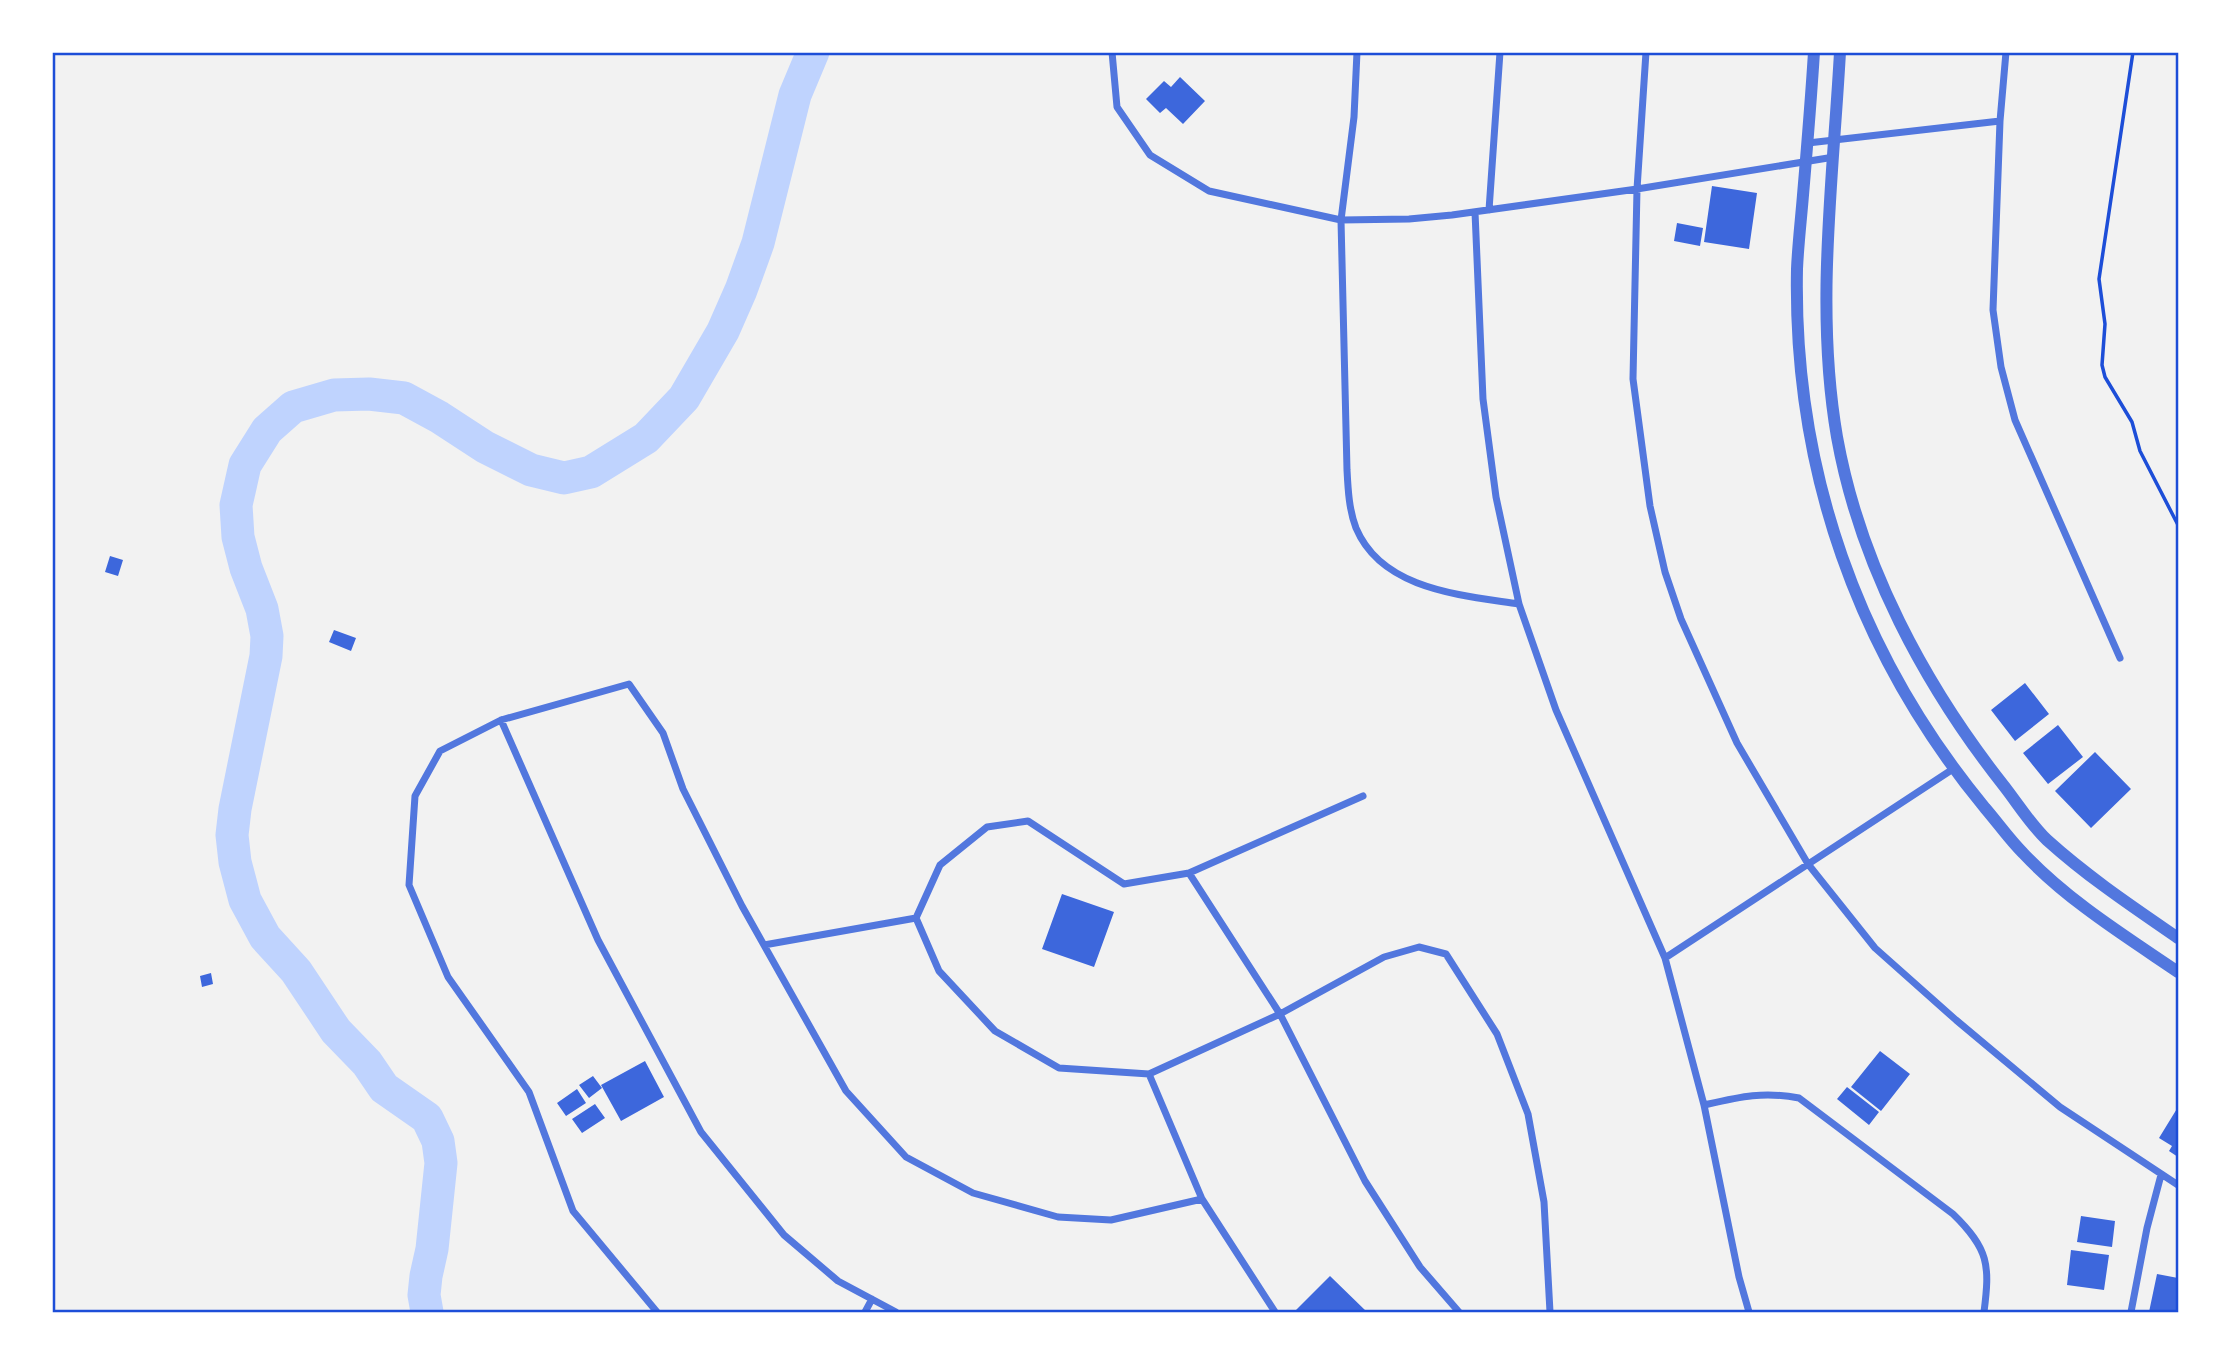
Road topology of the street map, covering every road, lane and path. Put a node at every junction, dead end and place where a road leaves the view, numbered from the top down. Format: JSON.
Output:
{"nodes":[{"id":1,"x":1112,"y":52,"type":"edge"},
{"id":2,"x":1347,"y":52,"type":"edge"},
{"id":3,"x":1500,"y":52,"type":"edge"},
{"id":4,"x":1646,"y":52,"type":"edge"},
{"id":5,"x":1814,"y":52,"type":"edge"},
{"id":6,"x":1840,"y":52,"type":"edge"},
{"id":7,"x":2006,"y":52,"type":"edge"},
{"id":8,"x":2133,"y":52,"type":"edge"},
{"id":9,"x":1357,"y":53,"type":"edge"},
{"id":10,"x":2000,"y":121,"type":"junction"},
{"id":11,"x":1835,"y":141,"type":"junction"},
{"id":12,"x":1808,"y":143,"type":"junction"},
{"id":13,"x":1834,"y":156,"type":"junction"},
{"id":14,"x":1806,"y":160,"type":"junction"},
{"id":15,"x":1637,"y":189,"type":"junction"},
{"id":16,"x":1489,"y":209,"type":"junction"},
{"id":17,"x":1475,"y":212,"type":"junction"},
{"id":18,"x":1340,"y":220,"type":"junction"},
{"id":19,"x":2179,"y":525,"type":"edge"},
{"id":20,"x":1519,"y":604,"type":"junction"},
{"id":21,"x":2120,"y":658,"type":"dead end"},
{"id":22,"x":501,"y":720,"type":"junction"},
{"id":23,"x":1953,"y":769,"type":"junction"},
{"id":24,"x":1363,"y":796,"type":"dead end"},
{"id":25,"x":1808,"y":864,"type":"junction"},
{"id":26,"x":1189,"y":873,"type":"junction"},
{"id":27,"x":916,"y":918,"type":"junction"},
{"id":28,"x":2179,"y":938,"type":"edge"},
{"id":29,"x":764,"y":945,"type":"junction"},
{"id":30,"x":1665,"y":958,"type":"junction"},
{"id":31,"x":2179,"y":972,"type":"edge"},
{"id":32,"x":1280,"y":1014,"type":"junction"},
{"id":33,"x":1149,"y":1074,"type":"junction"},
{"id":34,"x":1704,"y":1105,"type":"junction"},
{"id":35,"x":2161,"y":1175,"type":"junction"},
{"id":36,"x":2179,"y":1185,"type":"edge"},
{"id":37,"x":1202,"y":1199,"type":"junction"},
{"id":38,"x":872,"y":1299,"type":"junction"},
{"id":39,"x":657,"y":1312,"type":"edge"},
{"id":40,"x":865,"y":1312,"type":"edge"},
{"id":41,"x":896,"y":1312,"type":"edge"},
{"id":42,"x":1275,"y":1312,"type":"edge"},
{"id":43,"x":1459,"y":1312,"type":"edge"},
{"id":44,"x":1550,"y":1312,"type":"edge"},
{"id":45,"x":1749,"y":1312,"type":"edge"},
{"id":46,"x":1984,"y":1312,"type":"edge"},
{"id":47,"x":2131,"y":1312,"type":"edge"}],
"edges":[{"from":1,"to":18,"type":"street"},
{"from":2,"to":9,"type":"street"},
{"from":3,"to":16,"type":"street"},
{"from":4,"to":15,"type":"street"},
{"from":5,"to":12,"type":"street"},
{"from":6,"to":11,"type":"street"},
{"from":7,"to":10,"type":"street"},
{"from":8,"to":19,"type":"path"},
{"from":9,"to":18,"type":"street"},
{"from":10,"to":11,"type":"street"},
{"from":10,"to":21,"type":"street"},
{"from":11,"to":12,"type":"street"},
{"from":11,"to":13,"type":"street"},
{"from":12,"to":14,"type":"street"},
{"from":13,"to":14,"type":"street"},
{"from":13,"to":28,"type":"street"},
{"from":14,"to":15,"type":"street"},
{"from":14,"to":23,"type":"street"},
{"from":15,"to":16,"type":"street"},
{"from":15,"to":25,"type":"street"},
{"from":16,"to":17,"type":"street"},
{"from":17,"to":18,"type":"street"},
{"from":17,"to":20,"type":"street"},
{"from":18,"to":20,"type":"street"},
{"from":20,"to":30,"type":"street"},
{"from":22,"to":29,"type":"street"},
{"from":22,"to":38,"type":"street"},
{"from":22,"to":39,"type":"street"},
{"from":23,"to":25,"type":"street"},
{"from":23,"to":31,"type":"street"},
{"from":24,"to":26,"type":"street"},
{"from":25,"to":30,"type":"street"},
{"from":25,"to":35,"type":"street"},
{"from":26,"to":27,"type":"street"},
{"from":26,"to":32,"type":"street"},
{"from":27,"to":29,"type":"street"},
{"from":27,"to":33,"type":"street"},
{"from":29,"to":37,"type":"street"},
{"from":30,"to":34,"type":"street"},
{"from":32,"to":33,"type":"street"},
{"from":32,"to":43,"type":"street"},
{"from":32,"to":44,"type":"street"},
{"from":33,"to":37,"type":"street"},
{"from":34,"to":45,"type":"street"},
{"from":34,"to":46,"type":"street"},
{"from":35,"to":36,"type":"street"},
{"from":35,"to":47,"type":"street"},
{"from":37,"to":42,"type":"street"},
{"from":38,"to":40,"type":"street"},
{"from":38,"to":41,"type":"street"}]}
